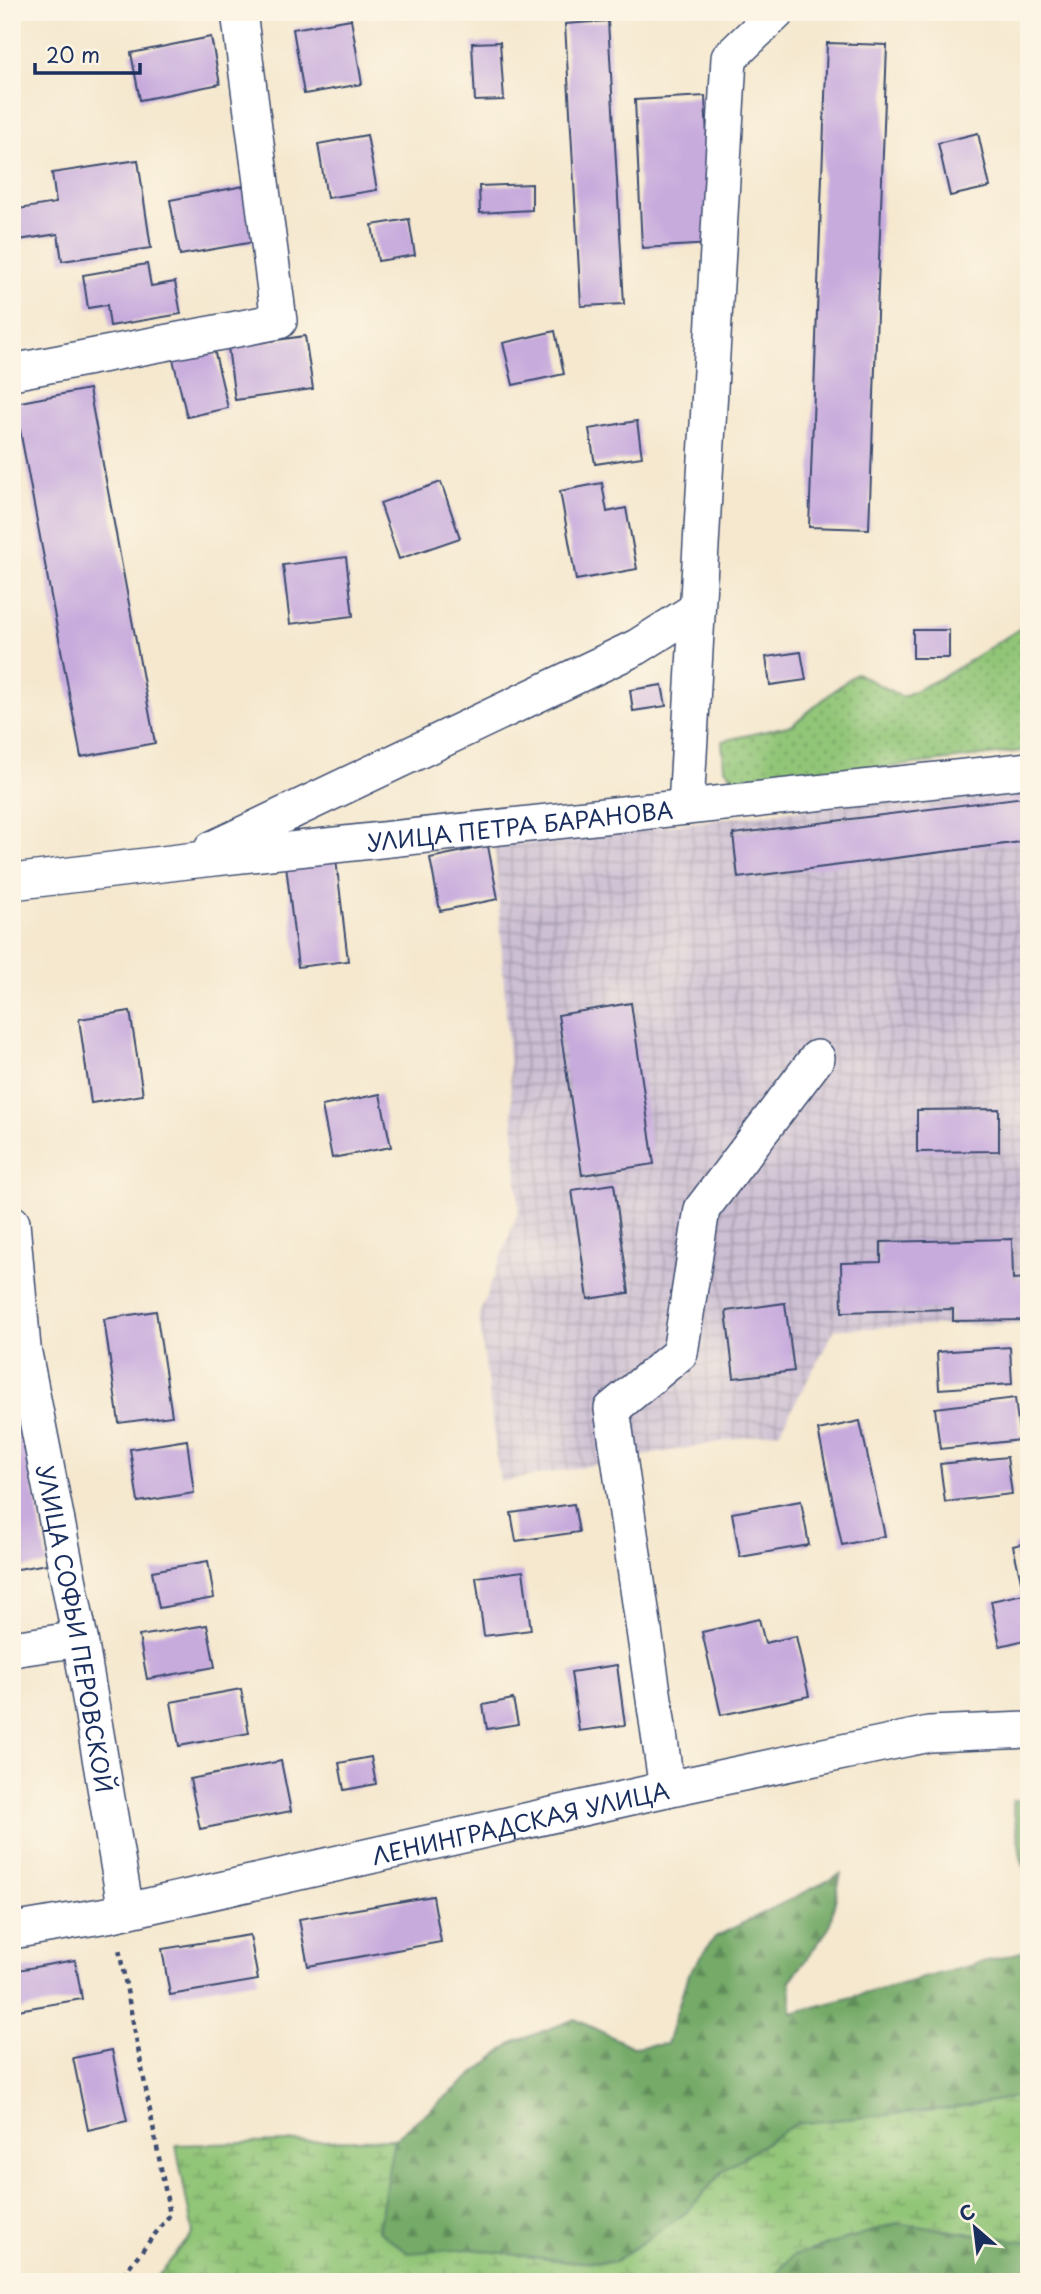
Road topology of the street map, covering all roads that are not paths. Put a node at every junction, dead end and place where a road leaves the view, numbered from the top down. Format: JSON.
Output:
{"nodes":[{"id":1,"x":239,"y":12,"type":"edge"},
{"id":2,"x":777,"y":12,"type":"edge"},
{"id":3,"x":12,"y":372,"type":"edge"},
{"id":4,"x":697,"y":609,"type":"junction"},
{"id":5,"x":1029,"y":770,"type":"edge"},
{"id":6,"x":686,"y":807,"type":"junction"},
{"id":7,"x":187,"y":861,"type":"junction"},
{"id":8,"x":12,"y":882,"type":"edge"},
{"id":9,"x":817,"y":1058,"type":"dead end"},
{"id":10,"x":12,"y":1223,"type":"edge"},
{"id":11,"x":80,"y":1639,"type":"junction"},
{"id":12,"x":12,"y":1649,"type":"edge"},
{"id":13,"x":1029,"y":1730,"type":"edge"},
{"id":14,"x":667,"y":1789,"type":"junction"},
{"id":15,"x":119,"y":1912,"type":"junction"},
{"id":16,"x":12,"y":1931,"type":"edge"}],
"edges":[{"from":1,"to":3,"type":"street"},
{"from":2,"to":4,"type":"street"},
{"from":4,"to":6,"type":"street"},
{"from":4,"to":7,"type":"street"},
{"from":5,"to":6,"type":"street","name":"УЛИЦА ПЕТРА БАРАНОВА"},
{"from":6,"to":7,"type":"street","name":"УЛИЦА ПЕТРА БАРАНОВА"},
{"from":7,"to":8,"type":"street","name":"УЛИЦА ПЕТРА БАРАНОВА"},
{"from":9,"to":14,"type":"street"},
{"from":10,"to":11,"type":"street","name":"УЛИЦА СОФЬИ ПЕРОВСКОЙ"},
{"from":11,"to":12,"type":"street"},
{"from":11,"to":15,"type":"street","name":"УЛИЦА СОФЬИ ПЕРОВСКОЙ"},
{"from":13,"to":14,"type":"street","name":"ЛЕНИНГРАДСКАЯ УЛИЦА"},
{"from":14,"to":15,"type":"street","name":"ЛЕНИНГРАДСКАЯ УЛИЦА"},
{"from":15,"to":16,"type":"street","name":"ЛЕНИНГРАДСКАЯ УЛИЦА"}]}
